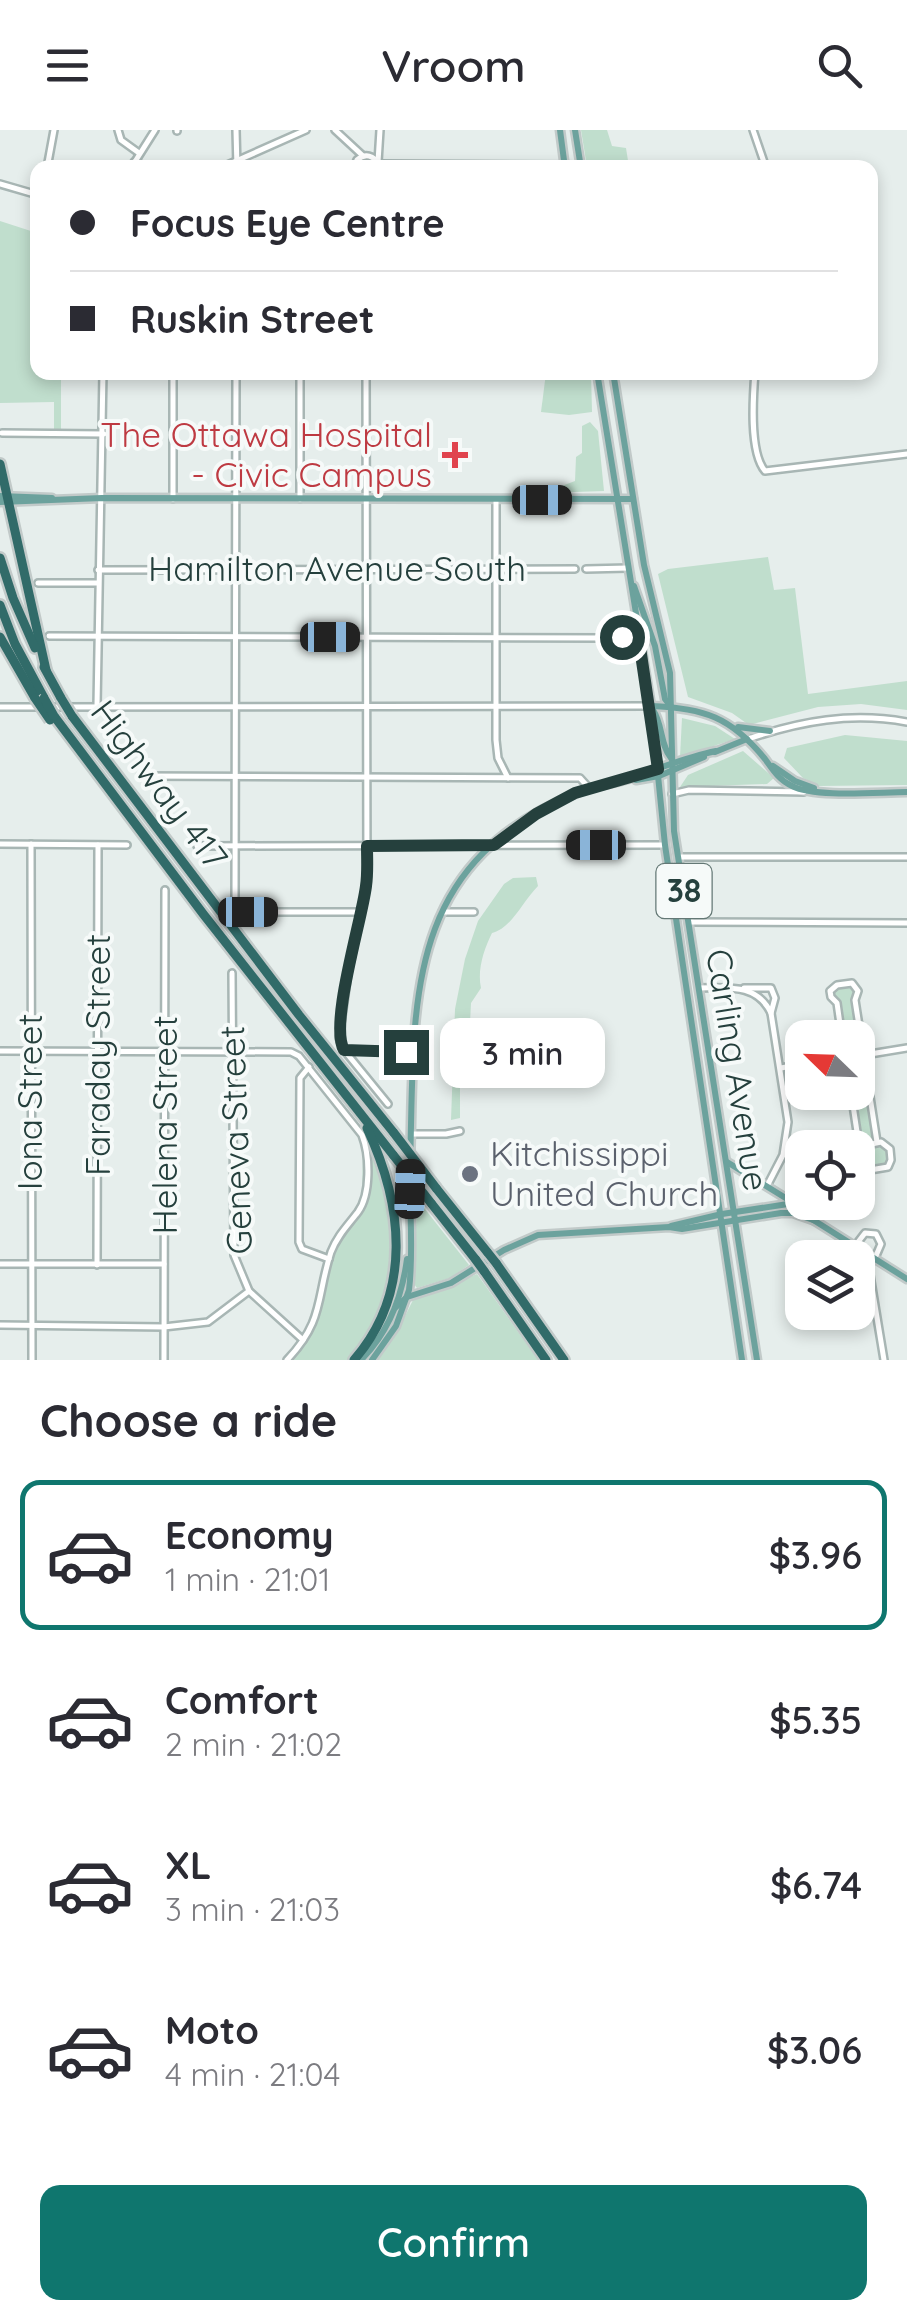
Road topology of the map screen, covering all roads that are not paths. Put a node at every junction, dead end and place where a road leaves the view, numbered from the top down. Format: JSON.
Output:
{"nodes":[{"id":1,"x":54,"y":130,"type":"edge"},
{"id":2,"x":118,"y":130,"type":"edge"},
{"id":3,"x":155,"y":130,"type":"edge"},
{"id":4,"x":236,"y":130,"type":"edge"},
{"id":5,"x":306,"y":130,"type":"edge"},
{"id":6,"x":335,"y":130,"type":"edge"},
{"id":7,"x":380,"y":130,"type":"edge"},
{"id":8,"x":560,"y":130,"type":"edge"},
{"id":9,"x":575,"y":130,"type":"edge"},
{"id":10,"x":753,"y":130,"type":"edge"},
{"id":11,"x":347,"y":144,"type":"junction"},
{"id":12,"x":380,"y":144,"type":"junction"},
{"id":13,"x":139,"y":153,"type":"junction"},
{"id":14,"x":364,"y":156,"type":"junction"},
{"id":15,"x":48,"y":160,"type":"edge"},
{"id":16,"x":135,"y":160,"type":"edge"},
{"id":17,"x":237,"y":160,"type":"edge"},
{"id":18,"x":247,"y":160,"type":"edge"},
{"id":19,"x":352,"y":160,"type":"edge"},
{"id":20,"x":360,"y":160,"type":"edge"},
{"id":21,"x":372,"y":160,"type":"edge"},
{"id":22,"x":379,"y":160,"type":"edge"},
{"id":23,"x":564,"y":160,"type":"edge"},
{"id":24,"x":580,"y":160,"type":"edge"},
{"id":25,"x":763,"y":160,"type":"edge"},
{"id":26,"x":0,"y":184,"type":"edge"},
{"id":27,"x":30,"y":193,"type":"edge"},
{"id":28,"x":103,"y":380,"type":"edge"},
{"id":29,"x":173,"y":380,"type":"edge"},
{"id":30,"x":236,"y":380,"type":"edge"},
{"id":31,"x":300,"y":380,"type":"edge"},
{"id":32,"x":366,"y":380,"type":"edge"},
{"id":33,"x":599,"y":380,"type":"edge"},
{"id":34,"x":614,"y":380,"type":"edge"},
{"id":35,"x":755,"y":380,"type":"edge"},
{"id":36,"x":2,"y":434,"type":"edge"},
{"id":37,"x":104,"y":434,"type":"junction"},
{"id":38,"x":907,"y":454,"type":"edge"},
{"id":39,"x":0,"y":464,"type":"edge"},
{"id":40,"x":102,"y":498,"type":"junction"},
{"id":41,"x":5,"y":499,"type":"edge"},
{"id":42,"x":173,"y":499,"type":"junction"},
{"id":43,"x":300,"y":499,"type":"junction"},
{"id":44,"x":633,"y":499,"type":"junction"},
{"id":45,"x":236,"y":500,"type":"junction"},
{"id":46,"x":367,"y":500,"type":"junction"},
{"id":47,"x":618,"y":500,"type":"junction"},
{"id":48,"x":496,"y":501,"type":"junction"},
{"id":49,"x":0,"y":558,"type":"edge"},
{"id":50,"x":628,"y":568,"type":"junction"},
{"id":51,"x":234,"y":569,"type":"junction"},
{"id":52,"x":366,"y":569,"type":"junction"},
{"id":53,"x":495,"y":569,"type":"junction"},
{"id":54,"x":576,"y":569,"type":"dead end"},
{"id":55,"x":586,"y":569,"type":"dead end"},
{"id":56,"x":98,"y":570,"type":"junction"},
{"id":57,"x":38,"y":582,"type":"dead end"},
{"id":58,"x":98,"y":583,"type":"junction"},
{"id":59,"x":0,"y":605,"type":"edge"},
{"id":60,"x":638,"y":634,"type":"junction"},
{"id":61,"x":48,"y":636,"type":"dead end"},
{"id":62,"x":99,"y":636,"type":"junction"},
{"id":63,"x":367,"y":636,"type":"junction"},
{"id":64,"x":494,"y":636,"type":"junction"},
{"id":65,"x":0,"y":637,"type":"edge"},
{"id":66,"x":235,"y":638,"type":"junction"},
{"id":67,"x":46,"y":670,"type":"junction"},
{"id":68,"x":39,"y":698,"type":"junction"},
{"id":69,"x":98,"y":706,"type":"junction"},
{"id":70,"x":651,"y":706,"type":"junction"},
{"id":71,"x":0,"y":707,"type":"edge"},
{"id":72,"x":235,"y":707,"type":"junction"},
{"id":73,"x":368,"y":707,"type":"junction"},
{"id":74,"x":495,"y":707,"type":"junction"},
{"id":75,"x":672,"y":707,"type":"junction"},
{"id":76,"x":907,"y":722,"type":"edge"},
{"id":77,"x":732,"y":726,"type":"junction"},
{"id":78,"x":770,"y":732,"type":"junction"},
{"id":79,"x":747,"y":739,"type":"junction"},
{"id":80,"x":767,"y":762,"type":"junction"},
{"id":81,"x":671,"y":765,"type":"junction"},
{"id":82,"x":658,"y":772,"type":"junction"},
{"id":83,"x":140,"y":776,"type":"dead end"},
{"id":84,"x":368,"y":777,"type":"junction"},
{"id":85,"x":235,"y":778,"type":"junction"},
{"id":86,"x":508,"y":778,"type":"junction"},
{"id":87,"x":589,"y":788,"type":"junction"},
{"id":88,"x":836,"y":791,"type":"junction"},
{"id":89,"x":815,"y":792,"type":"junction"},
{"id":90,"x":907,"y":792,"type":"edge"},
{"id":91,"x":672,"y":794,"type":"junction"},
{"id":92,"x":0,"y":844,"type":"edge"},
{"id":93,"x":31,"y":844,"type":"junction"},
{"id":94,"x":98,"y":845,"type":"junction"},
{"id":95,"x":126,"y":845,"type":"dead end"},
{"id":96,"x":234,"y":845,"type":"junction"},
{"id":97,"x":494,"y":845,"type":"junction"},
{"id":98,"x":196,"y":846,"type":"dead end"},
{"id":99,"x":367,"y":846,"type":"junction"},
{"id":100,"x":666,"y":846,"type":"junction"},
{"id":101,"x":678,"y":856,"type":"junction"},
{"id":102,"x":907,"y":857,"type":"edge"},
{"id":103,"x":164,"y":890,"type":"dead end"},
{"id":104,"x":687,"y":911,"type":"junction"},
{"id":105,"x":361,"y":912,"type":"junction"},
{"id":106,"x":441,"y":912,"type":"junction"},
{"id":107,"x":474,"y":912,"type":"dead end"},
{"id":108,"x":676,"y":913,"type":"junction"},
{"id":109,"x":689,"y":922,"type":"junction"},
{"id":110,"x":907,"y":923,"type":"edge"},
{"id":111,"x":232,"y":973,"type":"dead end"},
{"id":112,"x":699,"y":988,"type":"junction"},
{"id":113,"x":741,"y":988,"type":"junction"},
{"id":114,"x":771,"y":1013,"type":"junction"},
{"id":115,"x":839,"y":1020,"type":"edge"},
{"id":116,"x":857,"y":1020,"type":"edge"},
{"id":117,"x":907,"y":1048,"type":"edge"},
{"id":118,"x":344,"y":1050,"type":"junction"},
{"id":119,"x":0,"y":1051,"type":"edge"},
{"id":120,"x":30,"y":1051,"type":"junction"},
{"id":121,"x":98,"y":1051,"type":"junction"},
{"id":122,"x":232,"y":1051,"type":"junction"},
{"id":123,"x":165,"y":1052,"type":"junction"},
{"id":124,"x":414,"y":1052,"type":"junction"},
{"id":125,"x":875,"y":1053,"type":"edge"},
{"id":126,"x":309,"y":1067,"type":"junction"},
{"id":127,"x":785,"y":1067,"type":"edge"},
{"id":128,"x":780,"y":1068,"type":"junction"},
{"id":129,"x":388,"y":1104,"type":"dead end"},
{"id":130,"x":870,"y":1110,"type":"edge"},
{"id":131,"x":359,"y":1113,"type":"junction"},
{"id":132,"x":460,"y":1131,"type":"dead end"},
{"id":133,"x":411,"y":1134,"type":"junction"},
{"id":134,"x":876,"y":1142,"type":"joint"},
{"id":135,"x":726,"y":1160,"type":"junction"},
{"id":136,"x":875,"y":1170,"type":"edge"},
{"id":137,"x":768,"y":1186,"type":"junction"},
{"id":138,"x":785,"y":1198,"type":"edge"},
{"id":139,"x":785,"y":1204,"type":"edge"},
{"id":140,"x":735,"y":1216,"type":"junction"},
{"id":141,"x":722,"y":1218,"type":"junction"},
{"id":142,"x":816,"y":1222,"type":"joint"},
{"id":143,"x":409,"y":1238,"type":"junction"},
{"id":144,"x":845,"y":1240,"type":"edge"},
{"id":145,"x":860,"y":1240,"type":"edge"},
{"id":146,"x":875,"y":1253,"type":"edge"},
{"id":147,"x":329,"y":1258,"type":"junction"},
{"id":148,"x":875,"y":1259,"type":"edge"},
{"id":149,"x":0,"y":1264,"type":"edge"},
{"id":150,"x":29,"y":1264,"type":"junction"},
{"id":151,"x":97,"y":1264,"type":"junction"},
{"id":152,"x":164,"y":1264,"type":"junction"},
{"id":153,"x":907,"y":1279,"type":"edge"},
{"id":154,"x":249,"y":1291,"type":"junction"},
{"id":155,"x":407,"y":1297,"type":"junction"},
{"id":156,"x":875,"y":1302,"type":"edge"},
{"id":157,"x":396,"y":1307,"type":"junction"},
{"id":158,"x":30,"y":1325,"type":"junction"},
{"id":159,"x":0,"y":1326,"type":"edge"},
{"id":160,"x":164,"y":1326,"type":"junction"},
{"id":161,"x":303,"y":1340,"type":"junction"},
{"id":162,"x":32,"y":1360,"type":"edge"},
{"id":163,"x":164,"y":1360,"type":"edge"},
{"id":164,"x":287,"y":1360,"type":"edge"},
{"id":165,"x":358,"y":1360,"type":"edge"},
{"id":166,"x":372,"y":1360,"type":"edge"},
{"id":167,"x":546,"y":1360,"type":"edge"},
{"id":168,"x":564,"y":1360,"type":"edge"},
{"id":169,"x":742,"y":1360,"type":"edge"},
{"id":170,"x":757,"y":1360,"type":"edge"},
{"id":171,"x":884,"y":1360,"type":"edge"}],
"edges":[{"from":1,"to":15,"type":"street"},
{"from":2,"to":13,"type":"street"},
{"from":3,"to":13,"type":"street"},
{"from":4,"to":17,"type":"street"},
{"from":5,"to":18,"type":"street"},
{"from":6,"to":11,"type":"street"},
{"from":7,"to":12,"type":"street"},
{"from":8,"to":23,"type":"main road"},
{"from":9,"to":24,"type":"main road"},
{"from":10,"to":25,"type":"street"},
{"from":11,"to":14,"type":"street"},
{"from":11,"to":19,"type":"street"},
{"from":12,"to":14,"type":"street"},
{"from":12,"to":22,"type":"street"},
{"from":13,"to":16,"type":"street"},
{"from":14,"to":20,"type":"street"},
{"from":14,"to":21,"type":"street"},
{"from":26,"to":27,"type":"street"},
{"from":28,"to":37,"type":"street"},
{"from":29,"to":42,"type":"street"},
{"from":30,"to":45,"type":"street"},
{"from":31,"to":43,"type":"street"},
{"from":32,"to":46,"type":"street"},
{"from":33,"to":47,"type":"main road","name":"Carling Avenue","number":"38"},
{"from":34,"to":44,"type":"main road","name":"Carling Avenue","number":"38"},
{"from":35,"to":38,"type":"street"},
{"from":36,"to":37,"type":"street"},
{"from":37,"to":40,"type":"street"},
{"from":39,"to":41,"type":"highway"},
{"from":40,"to":41,"type":"main road"},
{"from":40,"to":42,"type":"main road"},
{"from":40,"to":56,"type":"street"},
{"from":41,"to":67,"type":"highway"},
{"from":42,"to":45,"type":"main road"},
{"from":43,"to":45,"type":"main road"},
{"from":43,"to":46,"type":"main road"},
{"from":44,"to":47,"type":"main road"},
{"from":44,"to":75,"type":"main road","name":"Carling Avenue","number":"38"},
{"from":45,"to":51,"type":"street"},
{"from":46,"to":48,"type":"main road"},
{"from":46,"to":52,"type":"street"},
{"from":47,"to":48,"type":"main road"},
{"from":47,"to":50,"type":"main road","name":"Carling Avenue","number":"38"},
{"from":48,"to":53,"type":"street"},
{"from":49,"to":67,"type":"highway","name":"Highway 417"},
{"from":50,"to":55,"type":"street"},
{"from":50,"to":60,"type":"main road","name":"Carling Avenue","number":"38"},
{"from":50,"to":75,"type":"main road"},
{"from":51,"to":52,"type":"street","name":"Hamilton Avenue South"},
{"from":51,"to":56,"type":"street","name":"Hamilton Avenue South"},
{"from":51,"to":66,"type":"street"},
{"from":52,"to":53,"type":"street","name":"Hamilton Avenue South"},
{"from":52,"to":63,"type":"street"},
{"from":53,"to":54,"type":"street","name":"Hamilton Avenue South"},
{"from":53,"to":64,"type":"street"},
{"from":56,"to":58,"type":"street"},
{"from":57,"to":58,"type":"street","name":"Hamilton Avenue South"},
{"from":58,"to":62,"type":"street"},
{"from":59,"to":68,"type":"highway"},
{"from":60,"to":64,"type":"street"},
{"from":60,"to":70,"type":"main road","name":"Carling Avenue","number":"38"},
{"from":61,"to":62,"type":"street"},
{"from":62,"to":66,"type":"street"},
{"from":62,"to":69,"type":"street"},
{"from":63,"to":64,"type":"street"},
{"from":63,"to":66,"type":"street"},
{"from":63,"to":73,"type":"street"},
{"from":64,"to":74,"type":"street"},
{"from":65,"to":68,"type":"highway"},
{"from":66,"to":72,"type":"street"},
{"from":67,"to":168,"type":"highway","name":"Highway 417","bridge":true},
{"from":68,"to":131,"type":"highway","bridge":true},
{"from":69,"to":71,"type":"street"},
{"from":69,"to":72,"type":"street"},
{"from":70,"to":74,"type":"street"},
{"from":70,"to":75,"type":"main road"},
{"from":70,"to":81,"type":"main road"},
{"from":70,"to":82,"type":"main road","name":"Carling Avenue","number":"38"},
{"from":72,"to":73,"type":"street"},
{"from":72,"to":85,"type":"street"},
{"from":73,"to":74,"type":"street"},
{"from":73,"to":84,"type":"street"},
{"from":74,"to":86,"type":"street"},
{"from":75,"to":77,"type":"main road"},
{"from":75,"to":81,"type":"main road","name":"Carling Avenue","number":"38"},
{"from":76,"to":78,"type":"street"},
{"from":77,"to":78,"type":"main road"},
{"from":77,"to":79,"type":"main road"},
{"from":78,"to":79,"type":"street"},
{"from":79,"to":80,"type":"main road"},
{"from":79,"to":81,"type":"main road"},
{"from":80,"to":88,"type":"main road"},
{"from":80,"to":89,"type":"main road"},
{"from":81,"to":82,"type":"main road"},
{"from":81,"to":91,"type":"main road","name":"Carling Avenue","number":"38"},
{"from":82,"to":87,"type":"main road"},
{"from":82,"to":100,"type":"main road","name":"Carling Avenue","number":"38"},
{"from":83,"to":85,"type":"street"},
{"from":84,"to":85,"type":"street"},
{"from":84,"to":86,"type":"street"},
{"from":84,"to":99,"type":"street"},
{"from":85,"to":96,"type":"street"},
{"from":86,"to":87,"type":"street"},
{"from":87,"to":97,"type":"main road"},
{"from":88,"to":89,"type":"main road"},
{"from":88,"to":90,"type":"main road"},
{"from":89,"to":91,"type":"street"},
{"from":91,"to":101,"type":"main road","name":"Carling Avenue","number":"38"},
{"from":92,"to":93,"type":"street"},
{"from":93,"to":94,"type":"street"},
{"from":93,"to":120,"type":"street","name":"Iona Street"},
{"from":94,"to":95,"type":"street"},
{"from":94,"to":121,"type":"street","name":"Faraday Street"},
{"from":96,"to":98,"type":"street"},
{"from":96,"to":99,"type":"street"},
{"from":96,"to":105,"type":"street"},
{"from":97,"to":99,"type":"street"},
{"from":97,"to":100,"type":"street"},
{"from":97,"to":106,"type":"main road"},
{"from":99,"to":105,"type":"street"},
{"from":100,"to":108,"type":"main road","name":"Carling Avenue","number":"38"},
{"from":101,"to":102,"type":"street"},
{"from":101,"to":104,"type":"main road","name":"Carling Avenue","number":"38"},
{"from":103,"to":123,"type":"street","name":"Helena Street"},
{"from":104,"to":108,"type":"main road"},
{"from":104,"to":109,"type":"main road","name":"Carling Avenue","number":"38"},
{"from":105,"to":118,"type":"street"},
{"from":106,"to":107,"type":"street"},
{"from":106,"to":124,"type":"main road"},
{"from":108,"to":141,"type":"main road","name":"Carling Avenue","number":"38"},
{"from":109,"to":110,"type":"street"},
{"from":109,"to":112,"type":"main road","name":"Carling Avenue","number":"38"},
{"from":111,"to":122,"type":"street","name":"Geneva Street"},
{"from":112,"to":113,"type":"street"},
{"from":112,"to":135,"type":"main road","name":"Carling Avenue","number":"38"},
{"from":113,"to":114,"type":"street"},
{"from":113,"to":114,"type":"street"},
{"from":114,"to":128,"type":"street"},
{"from":115,"to":116,"type":"street"},
{"from":117,"to":125,"type":"street"},
{"from":118,"to":124,"type":"street"},
{"from":118,"to":129,"type":"street"},
{"from":119,"to":120,"type":"street"},
{"from":120,"to":121,"type":"street"},
{"from":120,"to":150,"type":"street","name":"Iona Street"},
{"from":121,"to":123,"type":"street"},
{"from":121,"to":151,"type":"street","name":"Faraday Street"},
{"from":122,"to":123,"type":"street"},
{"from":122,"to":126,"type":"street"},
{"from":122,"to":154,"type":"street","name":"Geneva Street"},
{"from":123,"to":152,"type":"street","name":"Helena Street"},
{"from":124,"to":133,"type":"main road"},
{"from":126,"to":147,"type":"street"},
{"from":126,"to":147,"type":"street"},
{"from":127,"to":128,"type":"street"},
{"from":128,"to":137,"type":"street"},
{"from":130,"to":134,"type":"street"},
{"from":131,"to":165,"type":"highway"},
{"from":131,"to":167,"type":"highway","bridge":true},
{"from":132,"to":133,"type":"street"},
{"from":133,"to":143,"type":"main road"},
{"from":134,"to":136,"type":"street"},
{"from":135,"to":137,"type":"main road"},
{"from":135,"to":140,"type":"main road","name":"Carling Avenue","number":"38"},
{"from":137,"to":138,"type":"main road"},
{"from":139,"to":140,"type":"main road"},
{"from":140,"to":141,"type":"main road"},
{"from":140,"to":142,"type":"main road"},
{"from":140,"to":170,"type":"main road","name":"Carling Avenue","number":"38"},
{"from":141,"to":155,"type":"main road"},
{"from":141,"to":169,"type":"main road","name":"Carling Avenue","number":"38"},
{"from":142,"to":144,"type":"main road"},
{"from":143,"to":155,"type":"main road"},
{"from":143,"to":157,"type":"main road"},
{"from":145,"to":146,"type":"street"},
{"from":147,"to":161,"type":"street"},
{"from":148,"to":153,"type":"main road"},
{"from":149,"to":150,"type":"street"},
{"from":150,"to":151,"type":"street"},
{"from":150,"to":158,"type":"street","name":"Iona Street"},
{"from":151,"to":152,"type":"street"},
{"from":152,"to":160,"type":"street","name":"Helena Street"},
{"from":154,"to":160,"type":"street"},
{"from":154,"to":161,"type":"street","name":"Geneva Street"},
{"from":155,"to":157,"type":"main road"},
{"from":155,"to":166,"type":"main road"},
{"from":156,"to":171,"type":"street"},
{"from":157,"to":165,"type":"main road"},
{"from":158,"to":159,"type":"street"},
{"from":158,"to":160,"type":"street"},
{"from":158,"to":162,"type":"street","name":"Iona Street"},
{"from":160,"to":163,"type":"street","name":"Helena Street"},
{"from":161,"to":164,"type":"street"}]}
